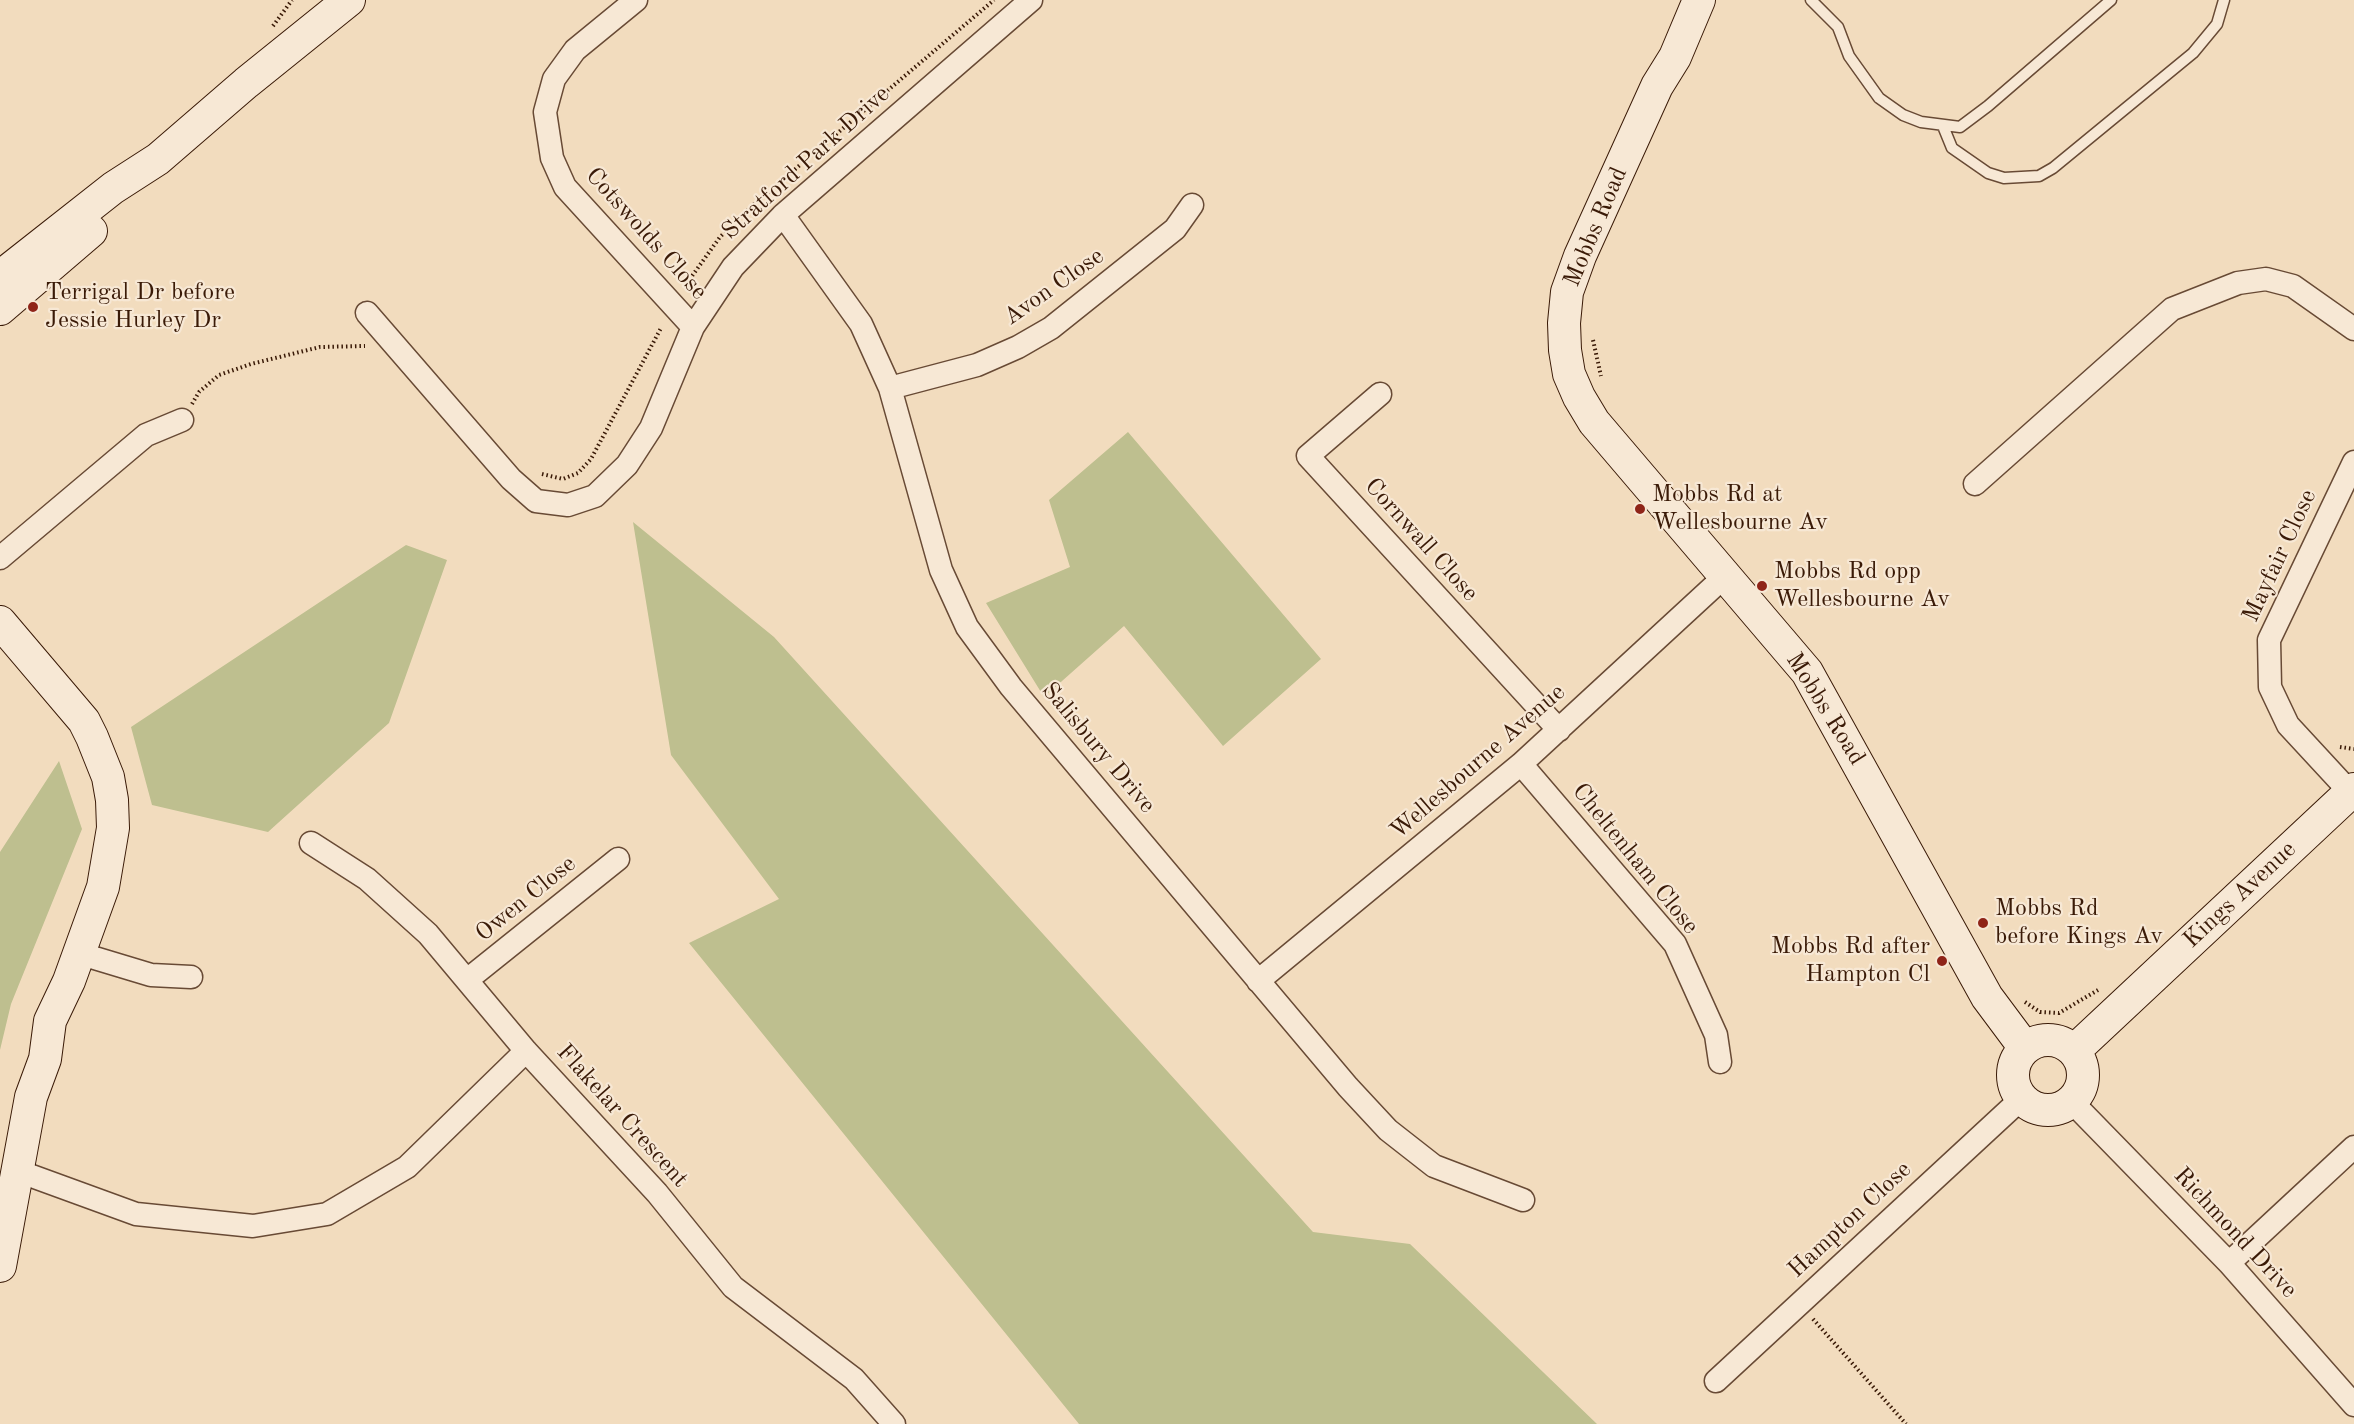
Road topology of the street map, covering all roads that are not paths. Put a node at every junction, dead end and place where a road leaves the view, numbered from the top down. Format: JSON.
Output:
{"nodes":[{"id":1,"x":325,"y":0,"type":"edge"},
{"id":2,"x":349,"y":0,"type":"edge"},
{"id":3,"x":636,"y":0,"type":"edge"},
{"id":4,"x":1031,"y":0,"type":"edge"},
{"id":5,"x":1700,"y":0,"type":"edge"},
{"id":6,"x":1811,"y":0,"type":"edge"},
{"id":7,"x":2111,"y":0,"type":"edge"},
{"id":8,"x":2224,"y":0,"type":"edge"},
{"id":9,"x":246,"y":83,"type":"junction"},
{"id":10,"x":1942,"y":126,"type":"junction"},
{"id":11,"x":158,"y":159,"type":"junction"},
{"id":12,"x":1192,"y":205,"type":"dead end"},
{"id":13,"x":783,"y":214,"type":"junction"},
{"id":14,"x":0,"y":277,"type":"edge"},
{"id":15,"x":0,"y":309,"type":"edge"},
{"id":16,"x":367,"y":313,"type":"dead end"},
{"id":17,"x":693,"y":327,"type":"junction"},
{"id":18,"x":2354,"y":329,"type":"edge"},
{"id":19,"x":890,"y":388,"type":"junction"},
{"id":20,"x":1380,"y":394,"type":"dead end"},
{"id":21,"x":182,"y":420,"type":"road end"},
{"id":22,"x":2354,"y":462,"type":"edge"},
{"id":23,"x":1975,"y":484,"type":"dead end"},
{"id":24,"x":0,"y":558,"type":"edge"},
{"id":25,"x":1725,"y":576,"type":"junction"},
{"id":26,"x":0,"y":622,"type":"edge"},
{"id":27,"x":1558,"y":730,"type":"junction"},
{"id":28,"x":1521,"y":764,"type":"junction"},
{"id":29,"x":2352,"y":791,"type":"edge"},
{"id":30,"x":311,"y":843,"type":"dead end"},
{"id":31,"x":618,"y":859,"type":"dead end"},
{"id":32,"x":78,"y":954,"type":"junction"},
{"id":33,"x":191,"y":977,"type":"dead end"},
{"id":34,"x":467,"y":980,"type":"junction"},
{"id":35,"x":1258,"y":981,"type":"junction"},
{"id":36,"x":2025,"y":1048,"type":"junction"},
{"id":37,"x":526,"y":1051,"type":"junction"},
{"id":38,"x":2074,"y":1051,"type":"junction"},
{"id":39,"x":1720,"y":1062,"type":"dead end"},
{"id":40,"x":2020,"y":1099,"type":"junction"},
{"id":41,"x":2072,"y":1102,"type":"junction"},
{"id":42,"x":2354,"y":1147,"type":"edge"},
{"id":43,"x":18,"y":1171,"type":"junction"},
{"id":44,"x":1523,"y":1200,"type":"dead end"},
{"id":45,"x":2229,"y":1263,"type":"junction"},
{"id":46,"x":0,"y":1266,"type":"edge"},
{"id":47,"x":1716,"y":1381,"type":"dead end"},
{"id":48,"x":2354,"y":1405,"type":"edge"},
{"id":49,"x":894,"y":1424,"type":"edge"}],
"edges":[{"from":1,"to":9,"type":"street"},
{"from":2,"to":9,"type":"street"},
{"from":3,"to":17,"type":"street","name":"Cotswolds Close"},
{"from":4,"to":13,"type":"street","name":"Stratford Park Drive"},
{"from":5,"to":25,"type":"street","name":"Mobbs Road"},
{"from":6,"to":10,"type":"lane"},
{"from":7,"to":10,"type":"lane"},
{"from":8,"to":10,"type":"lane"},
{"from":9,"to":11,"type":"street"},
{"from":11,"to":14,"type":"street"},
{"from":11,"to":15,"type":"street"},
{"from":12,"to":19,"type":"street","name":"Avon Close"},
{"from":13,"to":17,"type":"street","name":"Stratford Park Drive"},
{"from":13,"to":19,"type":"street","name":"Salisbury Drive"},
{"from":16,"to":17,"type":"street","name":"Stratford Park Drive"},
{"from":18,"to":23,"type":"street"},
{"from":19,"to":35,"type":"street","name":"Salisbury Drive"},
{"from":20,"to":27,"type":"street","name":"Cornwall Close"},
{"from":21,"to":24,"type":"street"},
{"from":22,"to":29,"type":"street","name":"Mayfair Close"},
{"from":25,"to":27,"type":"street","name":"Wellesbourne Avenue"},
{"from":25,"to":36,"type":"street","name":"Mobbs Road"},
{"from":26,"to":32,"type":"street"},
{"from":27,"to":28,"type":"street","name":"Wellesbourne Avenue"},
{"from":28,"to":35,"type":"street","name":"Wellesbourne Avenue"},
{"from":28,"to":39,"type":"street","name":"Cheltenham Close"},
{"from":29,"to":38,"type":"street","name":"Kings Avenue"},
{"from":30,"to":34,"type":"street","name":"Flakelar Crescent"},
{"from":31,"to":34,"type":"street","name":"Owen Close"},
{"from":32,"to":33,"type":"street"},
{"from":32,"to":43,"type":"street"},
{"from":34,"to":37,"type":"street","name":"Flakelar Crescent"},
{"from":35,"to":44,"type":"street","name":"Salisbury Drive"},
{"from":36,"to":38,"type":"street"},
{"from":36,"to":40,"type":"street"},
{"from":37,"to":43,"type":"street"},
{"from":37,"to":49,"type":"street","name":"Flakelar Crescent"},
{"from":38,"to":41,"type":"street"},
{"from":40,"to":41,"type":"street"},
{"from":40,"to":47,"type":"street","name":"Hampton Close"},
{"from":41,"to":45,"type":"street","name":"Richmond Drive"},
{"from":42,"to":45,"type":"street"},
{"from":43,"to":46,"type":"street"},
{"from":45,"to":48,"type":"street","name":"Richmond Drive"}]}
